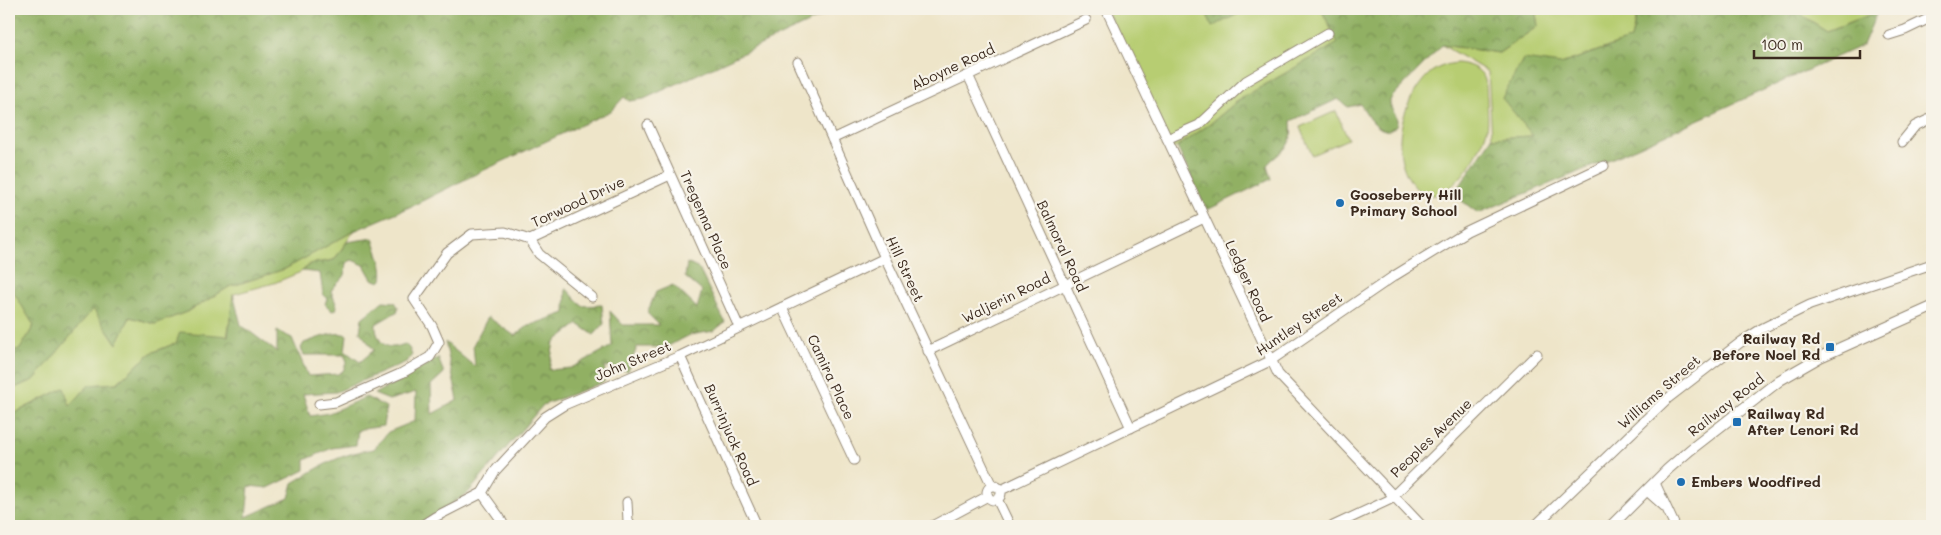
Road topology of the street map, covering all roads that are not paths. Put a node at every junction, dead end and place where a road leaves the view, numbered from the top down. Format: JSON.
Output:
{"nodes":[{"id":1,"x":1106,"y":9,"type":"edge"},
{"id":2,"x":1932,"y":17,"type":"edge"},
{"id":3,"x":1086,"y":20,"type":"dead end"},
{"id":4,"x":1328,"y":33,"type":"dead end"},
{"id":5,"x":1889,"y":35,"type":"dead end"},
{"id":6,"x":798,"y":62,"type":"dead end"},
{"id":7,"x":968,"y":75,"type":"junction"},
{"id":8,"x":1932,"y":118,"type":"edge"},
{"id":9,"x":648,"y":124,"type":"dead end"},
{"id":10,"x":832,"y":139,"type":"junction"},
{"id":11,"x":1167,"y":140,"type":"junction"},
{"id":12,"x":1902,"y":142,"type":"dead end"},
{"id":13,"x":1604,"y":166,"type":"dead end"},
{"id":14,"x":670,"y":175,"type":"junction"},
{"id":15,"x":1204,"y":218,"type":"junction"},
{"id":16,"x":530,"y":240,"type":"junction"},
{"id":17,"x":885,"y":258,"type":"junction"},
{"id":18,"x":1932,"y":264,"type":"edge"},
{"id":19,"x":1065,"y":285,"type":"junction"},
{"id":20,"x":592,"y":298,"type":"dead end"},
{"id":21,"x":782,"y":307,"type":"junction"},
{"id":22,"x":1932,"y":307,"type":"edge"},
{"id":23,"x":739,"y":327,"type":"junction"},
{"id":24,"x":928,"y":350,"type":"junction"},
{"id":25,"x":1537,"y":354,"type":"dead end"},
{"id":26,"x":680,"y":356,"type":"junction"},
{"id":27,"x":1270,"y":361,"type":"junction"},
{"id":28,"x":319,"y":404,"type":"dead end"},
{"id":29,"x":1131,"y":428,"type":"junction"},
{"id":30,"x":854,"y":460,"type":"dead end"},
{"id":31,"x":1655,"y":483,"type":"junction"},
{"id":32,"x":992,"y":486,"type":"junction"},
{"id":33,"x":1001,"y":490,"type":"junction"},
{"id":34,"x":1648,"y":491,"type":"junction"},
{"id":35,"x":482,"y":494,"type":"junction"},
{"id":36,"x":988,"y":496,"type":"junction"},
{"id":37,"x":1392,"y":496,"type":"junction"},
{"id":38,"x":997,"y":500,"type":"junction"},
{"id":39,"x":627,"y":502,"type":"dead end"},
{"id":40,"x":1665,"y":507,"type":"junction"},
{"id":41,"x":421,"y":526,"type":"edge"},
{"id":42,"x":504,"y":526,"type":"edge"},
{"id":43,"x":631,"y":526,"type":"edge"},
{"id":44,"x":757,"y":526,"type":"edge"},
{"id":45,"x":932,"y":526,"type":"edge"},
{"id":46,"x":1010,"y":526,"type":"edge"},
{"id":47,"x":1333,"y":526,"type":"edge"},
{"id":48,"x":1422,"y":526,"type":"edge"},
{"id":49,"x":1535,"y":526,"type":"edge"},
{"id":50,"x":1611,"y":526,"type":"edge"},
{"id":51,"x":1675,"y":526,"type":"edge"}],
"edges":[{"from":1,"to":11,"type":"street","name":"Ledger Road"},
{"from":2,"to":5,"type":"street"},
{"from":3,"to":7,"type":"street","name":"Aboyne Road"},
{"from":4,"to":11,"type":"street"},
{"from":6,"to":10,"type":"street","name":"Hill Street"},
{"from":7,"to":10,"type":"street","name":"Aboyne Road"},
{"from":7,"to":19,"type":"street","name":"Balmoral Road"},
{"from":8,"to":12,"type":"street"},
{"from":9,"to":14,"type":"street","name":"Tregenna Place"},
{"from":10,"to":17,"type":"street","name":"Hill Street"},
{"from":11,"to":15,"type":"street","name":"Ledger Road"},
{"from":13,"to":27,"type":"street","name":"Huntley Street"},
{"from":14,"to":16,"type":"street","name":"Torwood Drive"},
{"from":14,"to":23,"type":"street","name":"Tregenna Place"},
{"from":15,"to":19,"type":"street","name":"Waljerin Road"},
{"from":15,"to":27,"type":"street","name":"Ledger Road"},
{"from":16,"to":20,"type":"street"},
{"from":16,"to":28,"type":"street","name":"Torwood Drive"},
{"from":17,"to":21,"type":"street","name":"John Street"},
{"from":17,"to":24,"type":"street","name":"Hill Street"},
{"from":18,"to":49,"type":"street","name":"Williams Street"},
{"from":19,"to":24,"type":"street","name":"Waljerin Road"},
{"from":19,"to":29,"type":"street","name":"Balmoral Road"},
{"from":21,"to":23,"type":"street","name":"John Street"},
{"from":21,"to":30,"type":"street","name":"Camira Place"},
{"from":22,"to":31,"type":"street","name":"Railway Road"},
{"from":23,"to":26,"type":"street","name":"John Street"},
{"from":24,"to":32,"type":"street","name":"Hill Street"},
{"from":25,"to":37,"type":"street","name":"Peoples Avenue"},
{"from":26,"to":35,"type":"street","name":"John Street"},
{"from":26,"to":44,"type":"street","name":"Burrinjuck Road"},
{"from":27,"to":29,"type":"street","name":"Huntley Street"},
{"from":27,"to":37,"type":"street","name":"Ledger Road"},
{"from":29,"to":33,"type":"street","name":"Huntley Street"},
{"from":31,"to":34,"type":"street","name":"Railway Road"},
{"from":31,"to":40,"type":"street"},
{"from":32,"to":33,"type":"street"},
{"from":32,"to":36,"type":"street"},
{"from":33,"to":38,"type":"street"},
{"from":34,"to":40,"type":"street"},
{"from":34,"to":50,"type":"street","name":"Railway Road"},
{"from":35,"to":41,"type":"street"},
{"from":35,"to":42,"type":"street"},
{"from":36,"to":38,"type":"street"},
{"from":36,"to":45,"type":"street"},
{"from":37,"to":47,"type":"street","name":"Peoples Avenue"},
{"from":37,"to":48,"type":"street","name":"Ledger Road"},
{"from":38,"to":46,"type":"street"},
{"from":39,"to":43,"type":"street"},
{"from":40,"to":51,"type":"street"}]}
